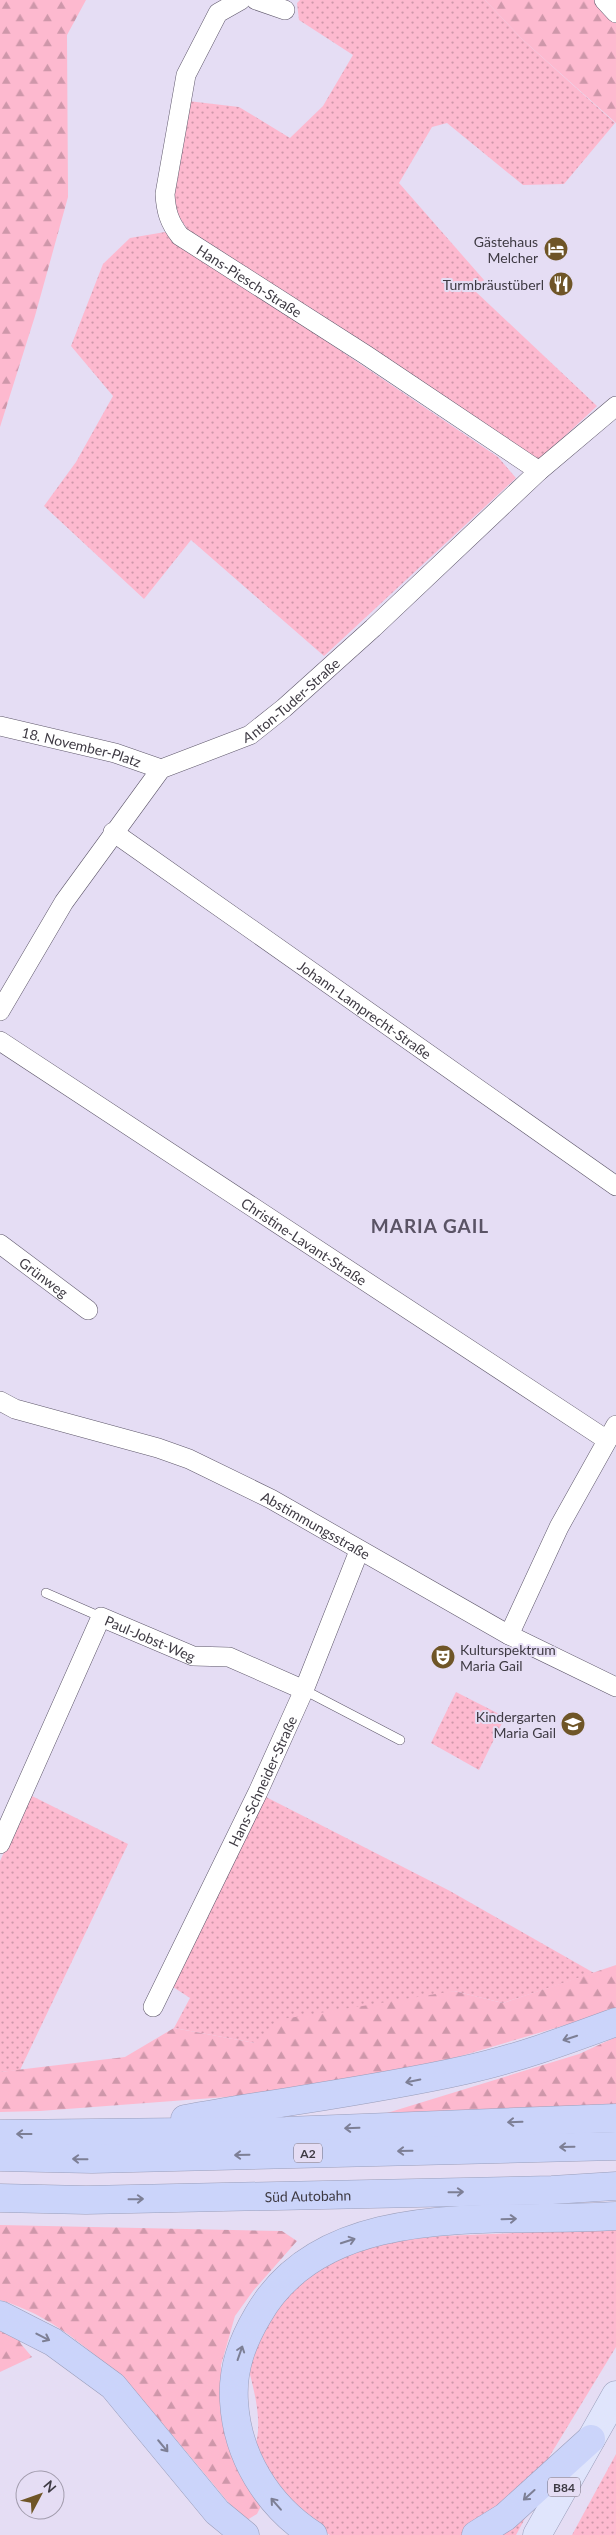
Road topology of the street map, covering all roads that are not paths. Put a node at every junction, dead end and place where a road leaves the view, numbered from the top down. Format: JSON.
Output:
{"nodes":[{"id":1,"x":241,"y":0,"type":"edge"},
{"id":2,"x":256,"y":0,"type":"edge"},
{"id":3,"x":604,"y":0,"type":"edge"},
{"id":4,"x":285,"y":10,"type":"dead end"},
{"id":5,"x":616,"y":13,"type":"edge"},
{"id":6,"x":615,"y":409,"type":"edge"},
{"id":7,"x":539,"y":471,"type":"junction"},
{"id":8,"x":0,"y":726,"type":"edge"},
{"id":9,"x":161,"y":769,"type":"junction"},
{"id":10,"x":113,"y":832,"type":"junction"},
{"id":11,"x":0,"y":1010,"type":"edge"},
{"id":12,"x":0,"y":1041,"type":"edge"},
{"id":13,"x":616,"y":1186,"type":"edge"},
{"id":14,"x":0,"y":1244,"type":"edge"},
{"id":15,"x":88,"y":1310,"type":"dead end"},
{"id":16,"x":0,"y":1401,"type":"edge"},
{"id":17,"x":612,"y":1432,"type":"edge"},
{"id":18,"x":359,"y":1550,"type":"junction"},
{"id":19,"x":46,"y":1593,"type":"dead end"},
{"id":20,"x":101,"y":1617,"type":"junction"},
{"id":21,"x":509,"y":1635,"type":"junction"},
{"id":22,"x":616,"y":1687,"type":"edge"},
{"id":23,"x":304,"y":1690,"type":"junction"},
{"id":24,"x":400,"y":1740,"type":"dead end"},
{"id":25,"x":0,"y":1844,"type":"edge"},
{"id":26,"x":153,"y":2006,"type":"dead end"},
{"id":27,"x":616,"y":2022,"type":"edge"},
{"id":28,"x":616,"y":2118,"type":"edge"},
{"id":29,"x":0,"y":2134,"type":"edge"},
{"id":30,"x":107,"y":2134,"type":"junction"},
{"id":31,"x":616,"y":2146,"type":"edge"},
{"id":32,"x":0,"y":2157,"type":"edge"},
{"id":33,"x":612,"y":2187,"type":"edge"},
{"id":34,"x":0,"y":2198,"type":"edge"},
{"id":35,"x":616,"y":2216,"type":"edge"},
{"id":36,"x":0,"y":2315,"type":"edge"},
{"id":37,"x":616,"y":2395,"type":"edge"},
{"id":38,"x":591,"y":2439,"type":"junction"},
{"id":39,"x":245,"y":2535,"type":"edge"},
{"id":40,"x":314,"y":2535,"type":"edge"},
{"id":41,"x":476,"y":2535,"type":"edge"},
{"id":42,"x":537,"y":2535,"type":"edge"}],
"edges":[{"from":1,"to":7,"type":"street","name":"Hans-Piesch-Straße"},
{"from":2,"to":4,"type":"street"},
{"from":3,"to":5,"type":"street"},
{"from":6,"to":7,"type":"street","name":"Anton-Tuder-Straße"},
{"from":7,"to":9,"type":"street","name":"Anton-Tuder-Straße"},
{"from":8,"to":9,"type":"street","name":"18. November-Platz"},
{"from":9,"to":10,"type":"street"},
{"from":10,"to":11,"type":"street"},
{"from":10,"to":13,"type":"street","name":"Johann-Lamprecht-Straße"},
{"from":12,"to":17,"type":"street","name":"Christine-Lavant-Straße"},
{"from":14,"to":15,"type":"street","name":"Grünweg"},
{"from":16,"to":18,"type":"street","name":"Abstimmungsstraße"},
{"from":17,"to":21,"type":"street"},
{"from":18,"to":21,"type":"street","name":"Abstimmungsstraße"},
{"from":18,"to":23,"type":"street","name":"Hans-Schneider-Straße"},
{"from":19,"to":20,"type":"lane"},
{"from":20,"to":23,"type":"street","name":"Paul-Jobst-Weg"},
{"from":20,"to":25,"type":"street","name":"Paul-Jobst-Weg"},
{"from":21,"to":22,"type":"street","name":"Abstimmungsstraße"},
{"from":23,"to":24,"type":"lane","name":"Paul-Jobst-Weg"},
{"from":23,"to":26,"type":"street","name":"Hans-Schneider-Straße"},
{"from":27,"to":30,"type":"highway","one_way":true},
{"from":28,"to":30,"type":"highway","one_way":true},
{"from":30,"to":29,"type":"highway","one_way":true},
{"from":31,"to":32,"type":"highway","number":"A2","one_way":true},
{"from":34,"to":33,"type":"highway","name":"Süd Autobahn","one_way":true},
{"from":40,"to":35,"type":"highway","one_way":true},
{"from":36,"to":39,"type":"highway","one_way":true},
{"from":37,"to":38,"type":"main road","number":"B84"},
{"from":38,"to":41,"type":"highway","one_way":true},
{"from":38,"to":42,"type":"main road","number":"B84"}]}
